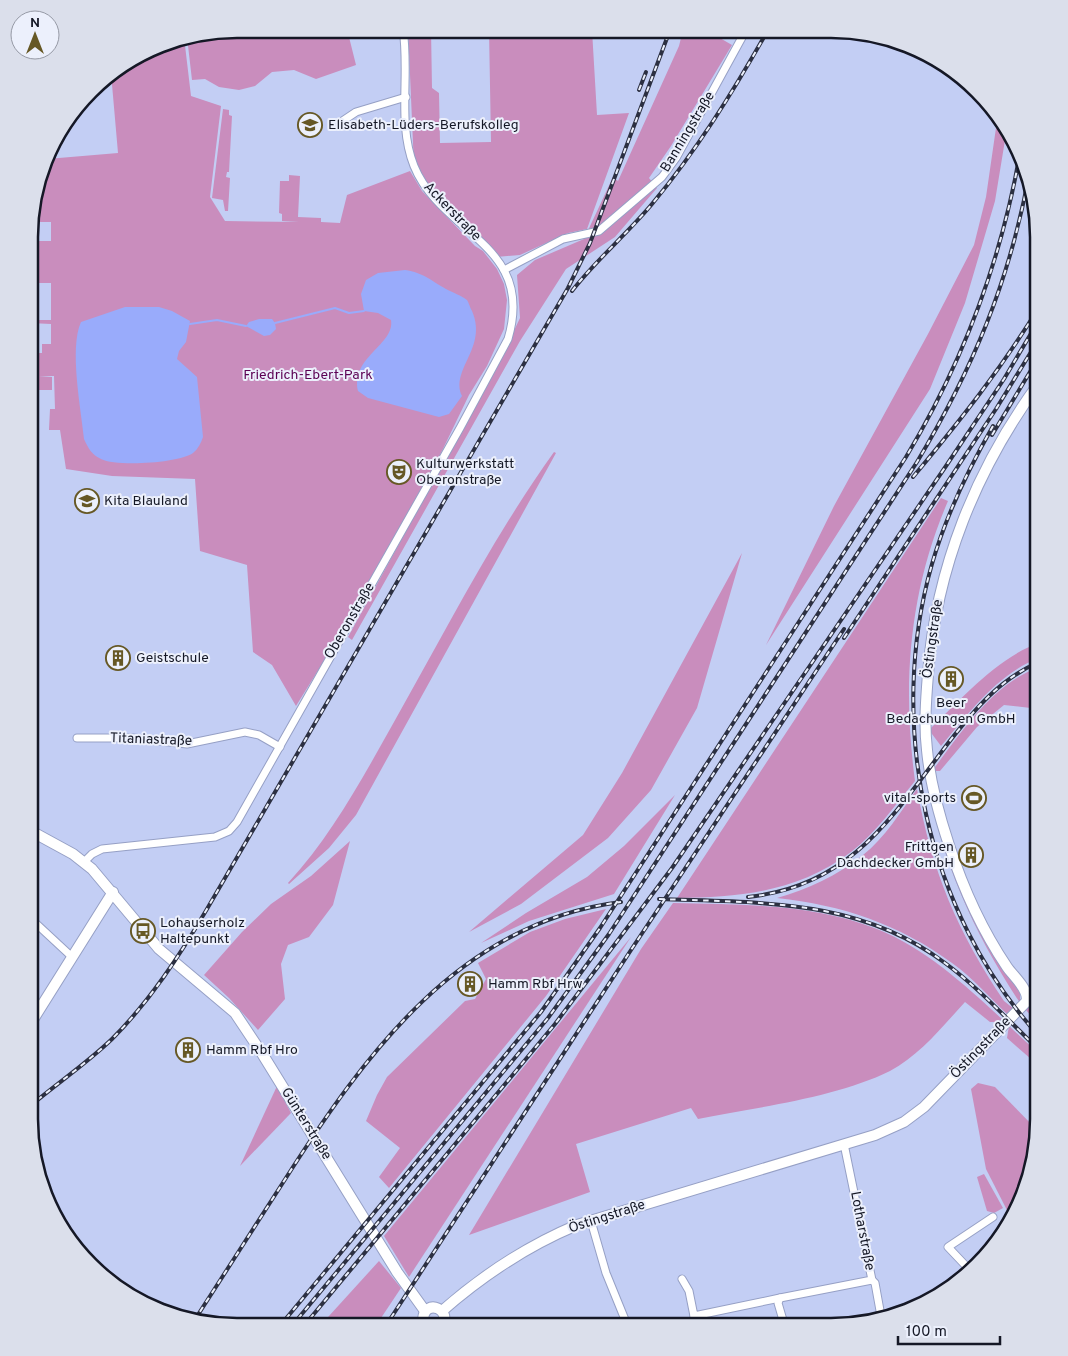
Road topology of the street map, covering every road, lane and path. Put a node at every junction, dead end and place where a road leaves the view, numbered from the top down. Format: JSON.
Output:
{"nodes":[{"id":1,"x":404,"y":38,"type":"edge"},
{"id":2,"x":742,"y":38,"type":"edge"},
{"id":3,"x":406,"y":97,"type":"junction"},
{"id":4,"x":341,"y":122,"type":"dead end"},
{"id":5,"x":504,"y":270,"type":"junction"},
{"id":6,"x":1030,"y":397,"type":"edge"},
{"id":7,"x":78,"y":738,"type":"dead end"},
{"id":8,"x":280,"y":747,"type":"junction"},
{"id":9,"x":38,"y":835,"type":"edge"},
{"id":10,"x":84,"y":862,"type":"junction"},
{"id":11,"x":113,"y":892,"type":"junction"},
{"id":12,"x":38,"y":925,"type":"edge"},
{"id":13,"x":71,"y":956,"type":"junction"},
{"id":14,"x":38,"y":1011,"type":"edge"},
{"id":15,"x":844,"y":1144,"type":"junction"},
{"id":16,"x":993,"y":1217,"type":"dead end"},
{"id":17,"x":591,"y":1221,"type":"junction"},
{"id":18,"x":966,"y":1266,"type":"edge"},
{"id":19,"x":682,"y":1279,"type":"dead end"},
{"id":20,"x":872,"y":1280,"type":"junction"},
{"id":21,"x":780,"y":1298,"type":"junction"},
{"id":22,"x":425,"y":1310,"type":"junction"},
{"id":23,"x":442,"y":1311,"type":"junction"},
{"id":24,"x":880,"y":1313,"type":"edge"},
{"id":25,"x":694,"y":1316,"type":"joint"},
{"id":26,"x":424,"y":1318,"type":"edge"},
{"id":27,"x":445,"y":1318,"type":"edge"},
{"id":28,"x":624,"y":1318,"type":"edge"},
{"id":29,"x":782,"y":1318,"type":"edge"}],
"edges":[{"from":1,"to":3,"type":"street","name":"Ackerstraße"},
{"from":2,"to":5,"type":"street","name":"Banningstraße"},
{"from":3,"to":4,"type":"street"},
{"from":3,"to":5,"type":"street","name":"Ackerstraße"},
{"from":5,"to":8,"type":"street","name":"Oberonstraße"},
{"from":6,"to":15,"type":"street","name":"Östingstraße"},
{"from":7,"to":8,"type":"street","name":"Titaniastraße"},
{"from":8,"to":10,"type":"street","name":"Oberonstraße"},
{"from":9,"to":10,"type":"street","name":"Günterstraße"},
{"from":10,"to":11,"type":"street","name":"Günterstraße"},
{"from":11,"to":13,"type":"street"},
{"from":11,"to":22,"type":"street","name":"Günterstraße"},
{"from":12,"to":13,"type":"street"},
{"from":13,"to":14,"type":"street"},
{"from":15,"to":17,"type":"street","name":"Östingstraße"},
{"from":15,"to":20,"type":"street","name":"Lotharstraße"},
{"from":16,"to":18,"type":"street"},
{"from":17,"to":23,"type":"street","name":"Östingstraße"},
{"from":17,"to":28,"type":"street"},
{"from":19,"to":25,"type":"street"},
{"from":20,"to":21,"type":"street"},
{"from":20,"to":24,"type":"street","name":"Lotharstraße"},
{"from":21,"to":25,"type":"street"},
{"from":21,"to":29,"type":"street"},
{"from":22,"to":23,"type":"street"},
{"from":22,"to":26,"type":"street"},
{"from":23,"to":27,"type":"street"}]}
